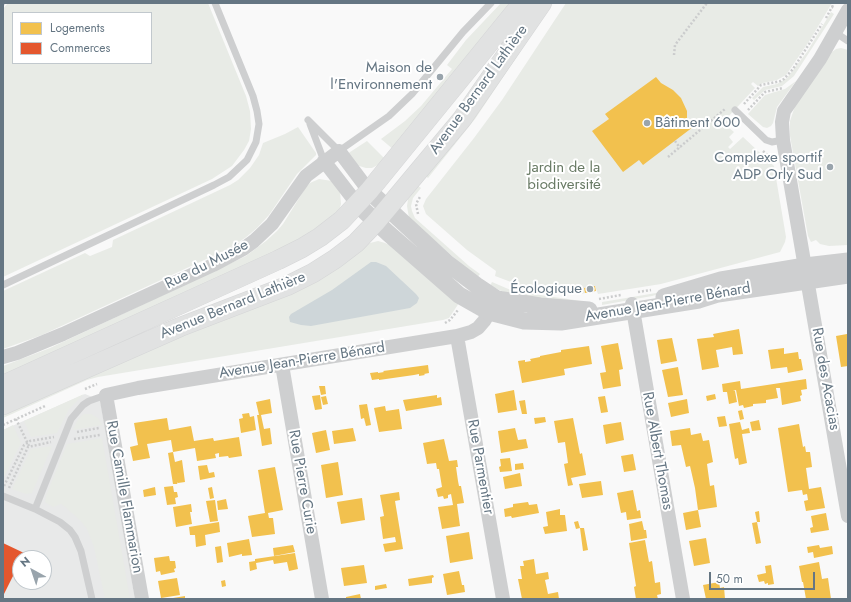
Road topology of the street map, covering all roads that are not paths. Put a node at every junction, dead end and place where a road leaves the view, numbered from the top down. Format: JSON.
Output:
{"nodes":[{"id":1,"x":215,"y":3,"type":"edge"},
{"id":2,"x":490,"y":3,"type":"edge"},
{"id":3,"x":522,"y":3,"type":"edge"},
{"id":4,"x":542,"y":3,"type":"edge"},
{"id":5,"x":843,"y":10,"type":"edge"},
{"id":6,"x":836,"y":33,"type":"junction"},
{"id":7,"x":848,"y":41,"type":"edge"},
{"id":8,"x":736,"y":111,"type":"road end"},
{"id":9,"x":783,"y":140,"type":"junction"},
{"id":10,"x":338,"y":151,"type":"junction"},
{"id":11,"x":324,"y":161,"type":"junction"},
{"id":12,"x":364,"y":198,"type":"junction"},
{"id":13,"x":382,"y":216,"type":"junction"},
{"id":14,"x":848,"y":261,"type":"edge"},
{"id":15,"x":807,"y":273,"type":"junction"},
{"id":16,"x":848,"y":275,"type":"edge"},
{"id":17,"x":3,"y":285,"type":"edge"},
{"id":18,"x":630,"y":300,"type":"junction"},
{"id":19,"x":493,"y":306,"type":"junction"},
{"id":20,"x":457,"y":336,"type":"junction"},
{"id":21,"x":3,"y":358,"type":"edge"},
{"id":22,"x":282,"y":365,"type":"junction"},
{"id":23,"x":3,"y":385,"type":"edge"},
{"id":24,"x":106,"y":395,"type":"junction"},
{"id":25,"x":3,"y":406,"type":"edge"},
{"id":26,"x":3,"y":496,"type":"edge"},
{"id":27,"x":35,"y":509,"type":"junction"},
{"id":28,"x":848,"y":516,"type":"edge"},
{"id":29,"x":92,"y":599,"type":"edge"},
{"id":30,"x":142,"y":599,"type":"edge"},
{"id":31,"x":322,"y":599,"type":"edge"},
{"id":32,"x":503,"y":599,"type":"edge"},
{"id":33,"x":683,"y":599,"type":"edge"}],
"edges":[{"from":1,"to":17,"type":"lane"},
{"from":2,"to":10,"type":"lane","name":"Rue du Musée"},
{"from":3,"to":12,"type":"main road","name":"Avenue Bernard Lathière"},
{"from":4,"to":13,"type":"main road","name":"Avenue Bernard Lathière"},
{"from":5,"to":6,"type":"street","name":"Rue des Acacias"},
{"from":6,"to":7,"type":"lane"},
{"from":6,"to":9,"type":"street","name":"Rue des Acacias"},
{"from":8,"to":9,"type":"lane"},
{"from":9,"to":15,"type":"street","name":"Rue des Acacias"},
{"from":10,"to":11,"type":"street","name":"Rue du Musée"},
{"from":10,"to":11,"type":"lane"},
{"from":10,"to":12,"type":"street"},
{"from":11,"to":12,"type":"street"},
{"from":11,"to":21,"type":"street","name":"Rue du Musée"},
{"from":12,"to":13,"type":"street","name":"Avenue Jean-Pierre Bénard"},
{"from":12,"to":23,"type":"main road","name":"Avenue Bernard Lathière"},
{"from":13,"to":19,"type":"street","name":"Avenue Jean-Pierre Bénard"},
{"from":13,"to":25,"type":"main road","name":"Avenue Bernard Lathière"},
{"from":14,"to":15,"type":"street","name":"Avenue Jean-Pierre Bénard"},
{"from":15,"to":16,"type":"street","name":"Avenue Jean-Pierre Bénard"},
{"from":15,"to":18,"type":"street","name":"Avenue Jean-Pierre Bénard"},
{"from":15,"to":28,"type":"street","name":"Rue des Acacias"},
{"from":18,"to":19,"type":"street","name":"Avenue Jean-Pierre Bénard"},
{"from":18,"to":33,"type":"street","name":"Rue Albert Thomas"},
{"from":19,"to":20,"type":"street","name":"Avenue Jean-Pierre Bénard"},
{"from":20,"to":22,"type":"street","name":"Avenue Jean-Pierre Bénard"},
{"from":20,"to":32,"type":"street","name":"Rue Parmentier"},
{"from":22,"to":24,"type":"street","name":"Avenue Jean-Pierre Bénard"},
{"from":22,"to":31,"type":"street","name":"Rue Pierre Curie"},
{"from":24,"to":27,"type":"lane"},
{"from":24,"to":30,"type":"street","name":"Rue Camille Flammarion"},
{"from":26,"to":27,"type":"lane"},
{"from":27,"to":29,"type":"lane"}]}
